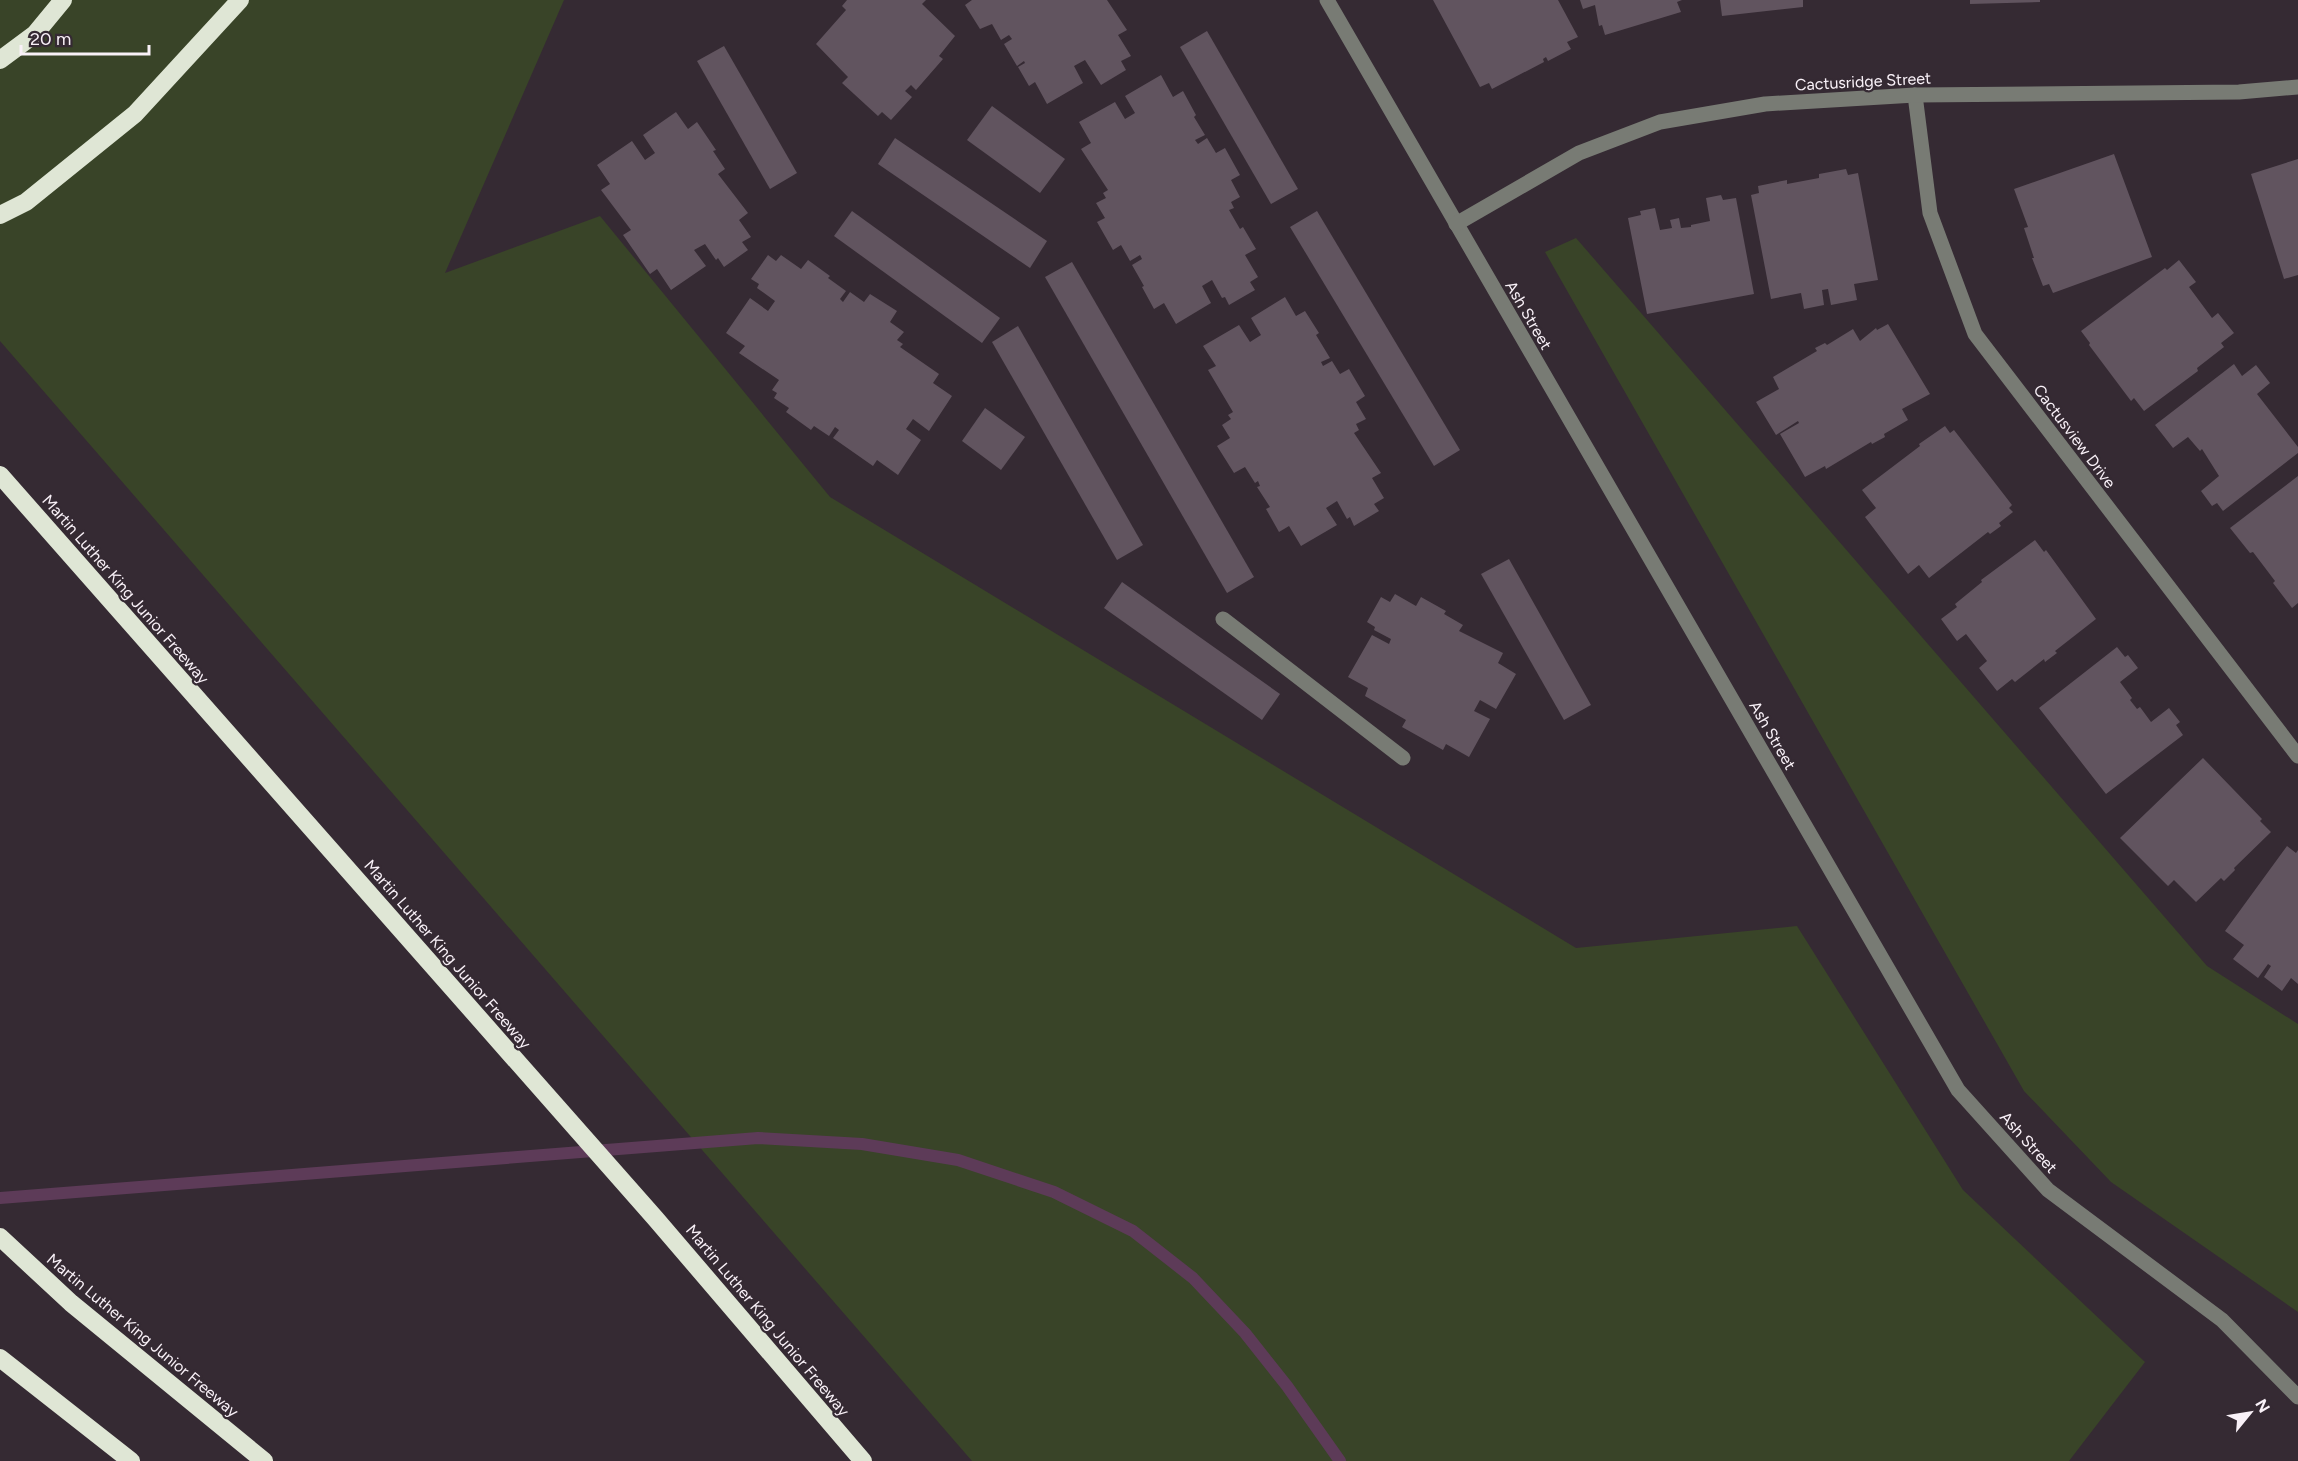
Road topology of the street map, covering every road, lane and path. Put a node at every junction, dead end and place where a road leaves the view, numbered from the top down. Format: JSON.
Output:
{"nodes":[{"id":1,"x":63,"y":0,"type":"edge"},
{"id":2,"x":240,"y":0,"type":"edge"},
{"id":3,"x":1327,"y":0,"type":"edge"},
{"id":4,"x":0,"y":60,"type":"edge"},
{"id":5,"x":2298,"y":87,"type":"edge"},
{"id":6,"x":1915,"y":95,"type":"junction"},
{"id":7,"x":0,"y":215,"type":"edge"},
{"id":8,"x":1456,"y":224,"type":"junction"},
{"id":9,"x":0,"y":475,"type":"edge"},
{"id":10,"x":1223,"y":619,"type":"dead end"},
{"id":11,"x":2298,"y":756,"type":"edge"},
{"id":12,"x":1403,"y":758,"type":"dead end"},
{"id":13,"x":0,"y":1237,"type":"edge"},
{"id":14,"x":0,"y":1358,"type":"edge"},
{"id":15,"x":2298,"y":1397,"type":"edge"},
{"id":16,"x":131,"y":1461,"type":"edge"},
{"id":17,"x":264,"y":1461,"type":"edge"},
{"id":18,"x":865,"y":1461,"type":"edge"}],
"edges":[{"from":1,"to":4,"type":"highway"},
{"from":2,"to":7,"type":"highway"},
{"from":3,"to":8,"type":"street","name":"Ash Street"},
{"from":5,"to":6,"type":"street","name":"Cactusridge Street"},
{"from":6,"to":8,"type":"street","name":"Cactusridge Street"},
{"from":6,"to":11,"type":"street","name":"Cactusview Drive"},
{"from":8,"to":15,"type":"street","name":"Ash Street"},
{"from":9,"to":18,"type":"highway","name":"Martin Luther King Junior Freeway"},
{"from":10,"to":12,"type":"street"},
{"from":13,"to":17,"type":"highway","name":"Martin Luther King Junior Freeway"},
{"from":14,"to":16,"type":"highway"}]}
